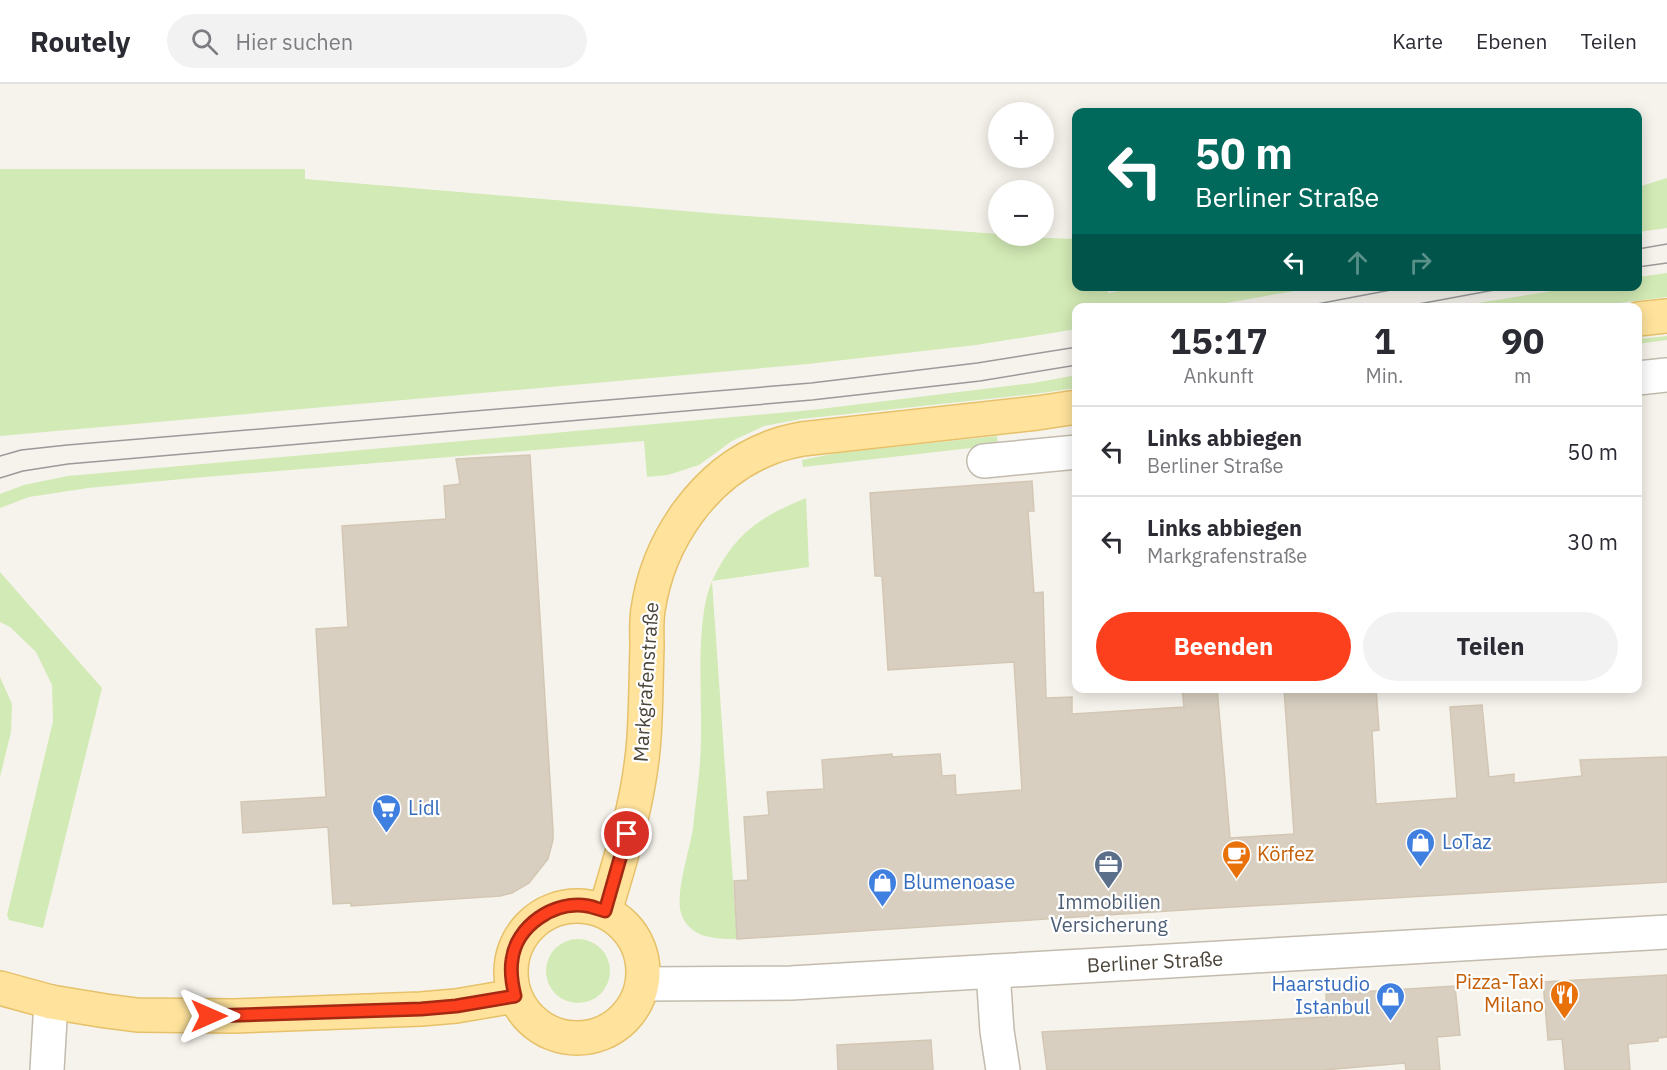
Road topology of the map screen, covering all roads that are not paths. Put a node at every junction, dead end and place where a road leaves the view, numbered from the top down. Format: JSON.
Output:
{"nodes":[{"id":1,"x":1667,"y":316,"type":"edge"},
{"id":2,"x":1642,"y":319,"type":"edge"},
{"id":3,"x":1667,"y":375,"type":"edge"},
{"id":4,"x":1642,"y":378,"type":"edge"},
{"id":5,"x":1072,"y":407,"type":"edge"},
{"id":6,"x":1072,"y":452,"type":"edge"},
{"id":7,"x":984,"y":461,"type":"dead end"},
{"id":8,"x":605,"y":911,"type":"junction"},
{"id":9,"x":1667,"y":932,"type":"edge"},
{"id":10,"x":993,"y":971,"type":"junction"},
{"id":11,"x":643,"y":984,"type":"junction"},
{"id":12,"x":0,"y":988,"type":"edge"},
{"id":13,"x":515,"y":996,"type":"junction"},
{"id":14,"x":51,"y":1002,"type":"junction"},
{"id":15,"x":47,"y":1070,"type":"edge"},
{"id":16,"x":1003,"y":1070,"type":"edge"}],
"edges":[{"from":1,"to":2,"type":"main road"},
{"from":3,"to":4,"type":"street"},
{"from":5,"to":8,"type":"main road","name":"Markgrafenstraße"},
{"from":6,"to":7,"type":"street"},
{"from":8,"to":11,"type":"main road"},
{"from":8,"to":13,"type":"main road"},
{"from":9,"to":10,"type":"street","name":"Berliner Straße"},
{"from":10,"to":11,"type":"street","name":"Berliner Straße"},
{"from":10,"to":16,"type":"street"},
{"from":11,"to":13,"type":"main road"},
{"from":12,"to":14,"type":"main road"},
{"from":13,"to":14,"type":"main road"},
{"from":14,"to":15,"type":"street"}]}
